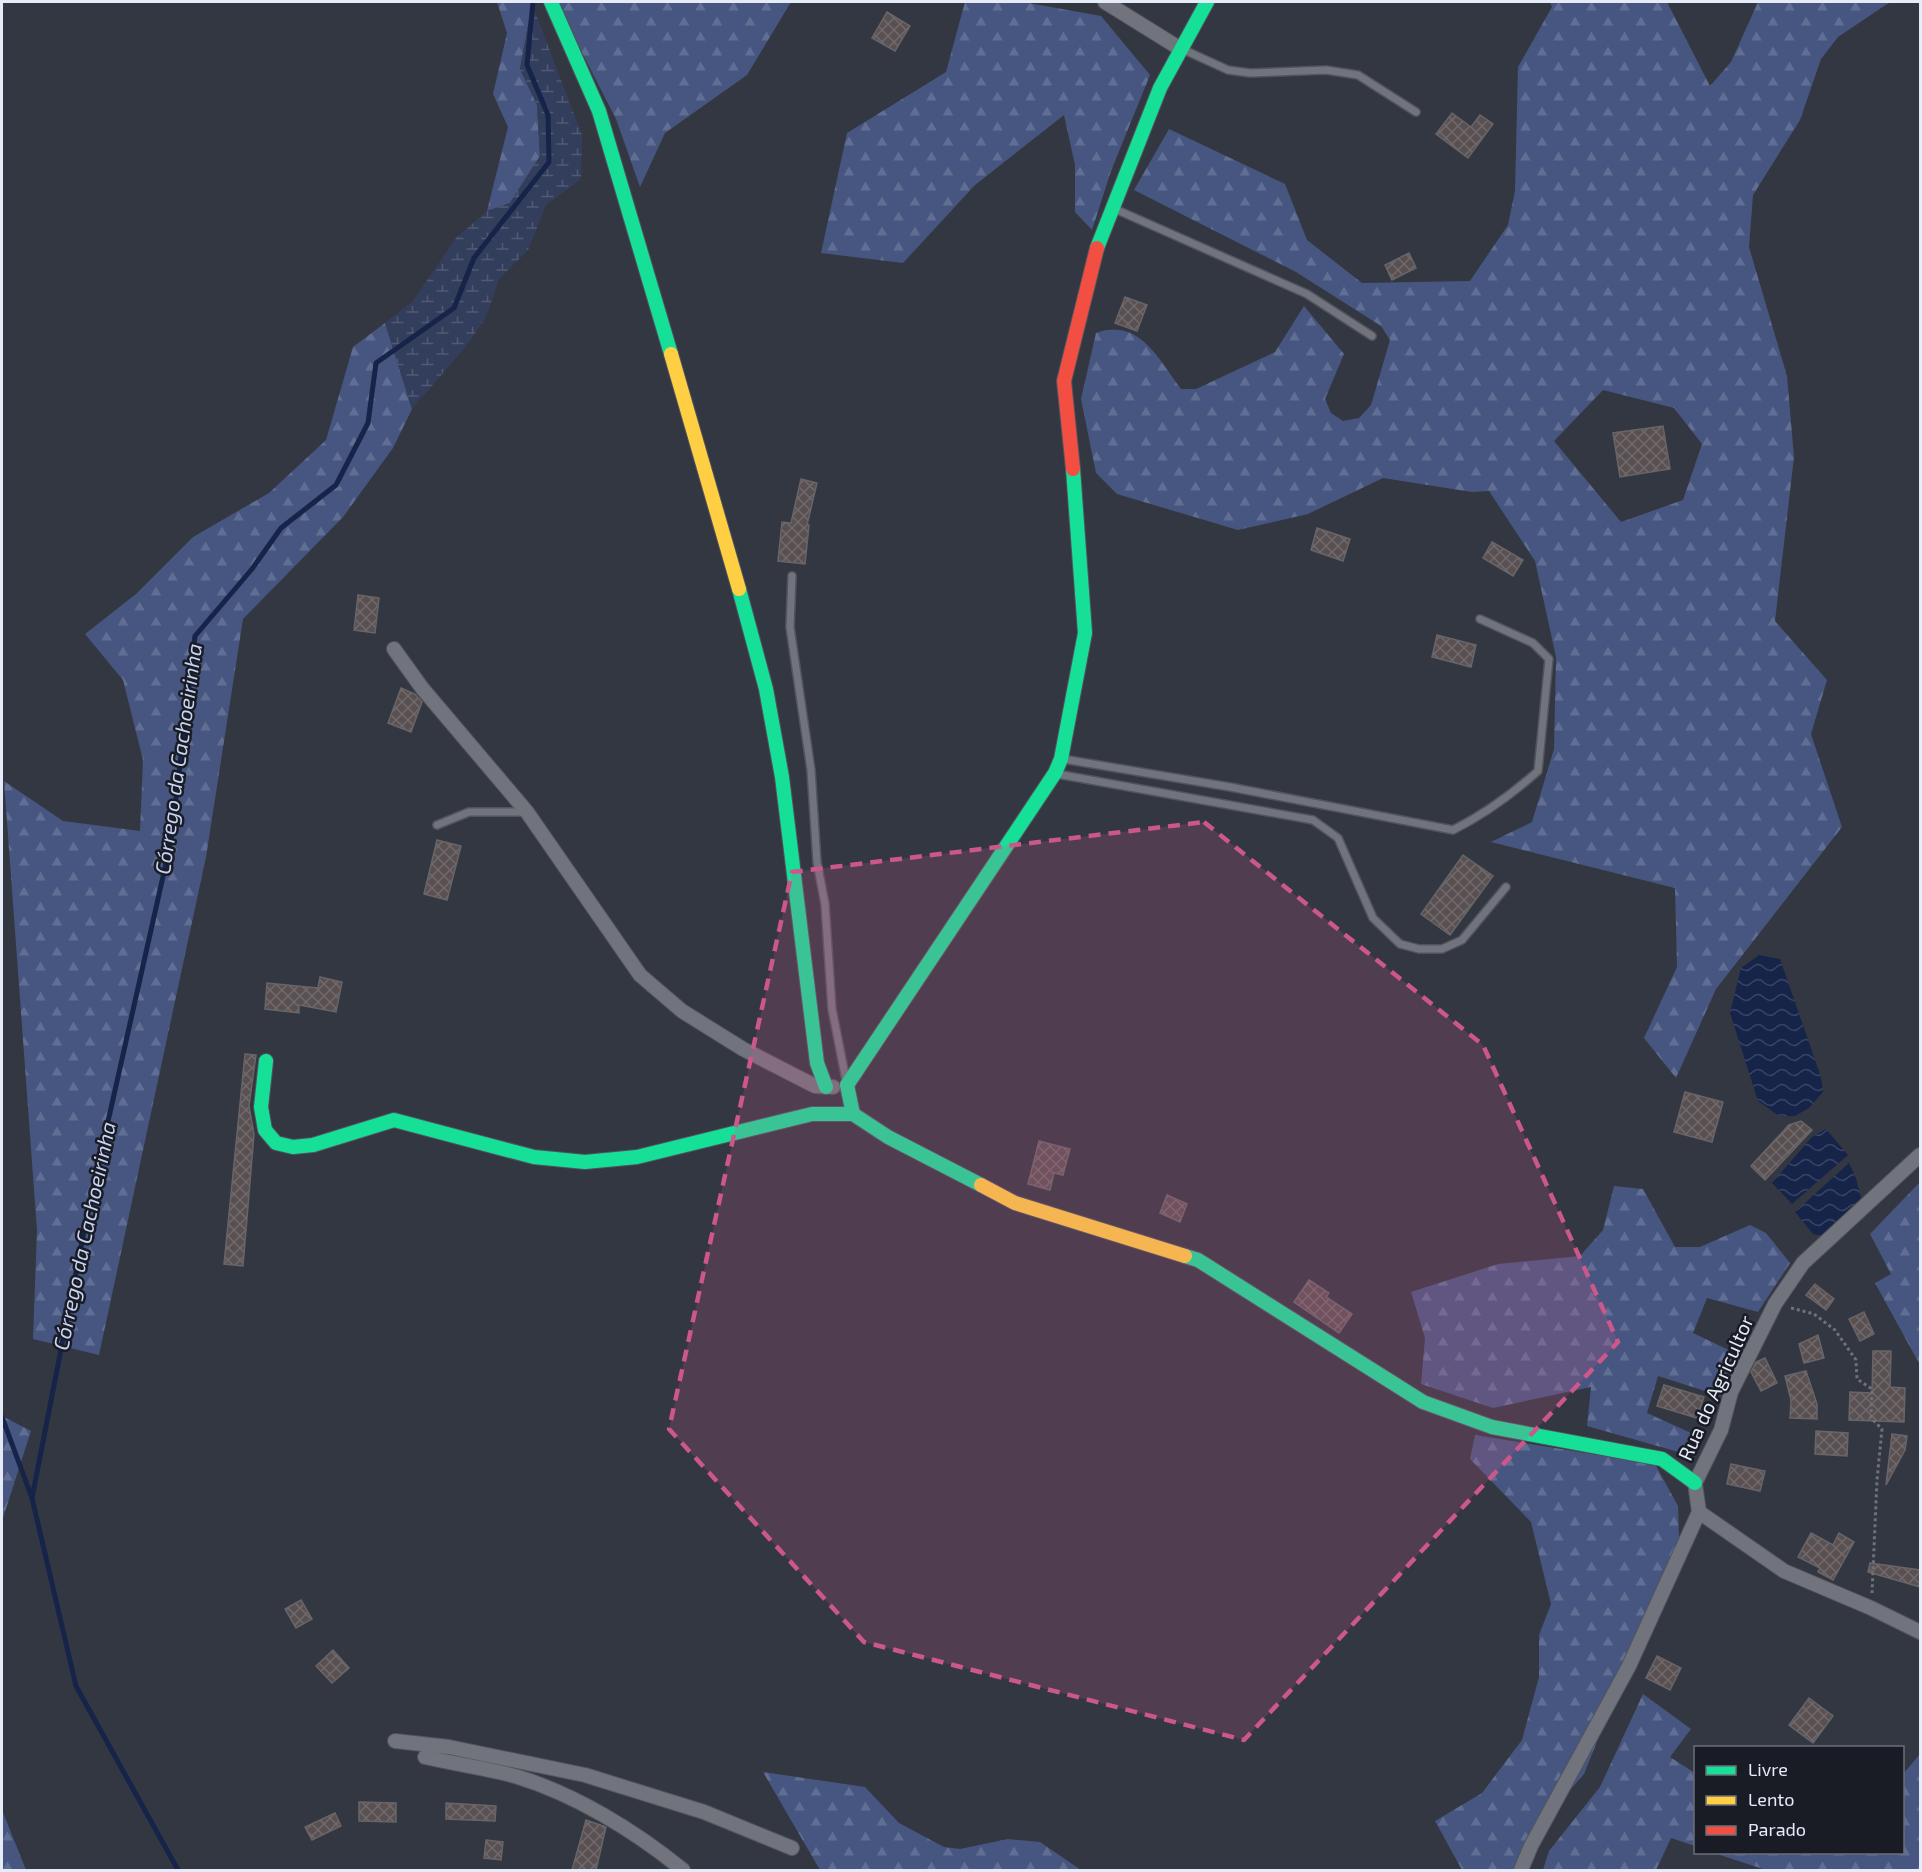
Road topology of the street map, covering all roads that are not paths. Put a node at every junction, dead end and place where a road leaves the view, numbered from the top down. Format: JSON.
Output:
{"nodes":[{"id":1,"x":551,"y":2,"type":"edge"},
{"id":2,"x":1104,"y":2,"type":"edge"},
{"id":3,"x":1207,"y":2,"type":"edge"},
{"id":4,"x":1179,"y":48,"type":"junction"},
{"id":5,"x":1416,"y":112,"type":"dead end"},
{"id":6,"x":1112,"y":208,"type":"junction"},
{"id":7,"x":1372,"y":336,"type":"dead end"},
{"id":8,"x":792,"y":576,"type":"dead end"},
{"id":9,"x":1480,"y":619,"type":"dead end"},
{"id":10,"x":394,"y":649,"type":"dead end"},
{"id":11,"x":1060,"y":759,"type":"junction"},
{"id":12,"x":1055,"y":773,"type":"junction"},
{"id":13,"x":526,"y":812,"type":"junction"},
{"id":14,"x":438,"y":825,"type":"dead end"},
{"id":15,"x":1506,"y":888,"type":"dead end"},
{"id":16,"x":266,"y":1060,"type":"dead end"},
{"id":17,"x":847,"y":1085,"type":"junction"},
{"id":18,"x":826,"y":1087,"type":"junction"},
{"id":19,"x":853,"y":1114,"type":"junction"},
{"id":20,"x":1920,"y":1155,"type":"edge"},
{"id":21,"x":1695,"y":1483,"type":"junction"},
{"id":22,"x":1699,"y":1512,"type":"junction"},
{"id":23,"x":1920,"y":1632,"type":"edge"},
{"id":24,"x":395,"y":1741,"type":"dead end"},
{"id":25,"x":425,"y":1757,"type":"dead end"},
{"id":26,"x":792,"y":1848,"type":"dead end"},
{"id":27,"x":683,"y":1870,"type":"edge"},
{"id":28,"x":1521,"y":1870,"type":"edge"}],
"edges":[{"from":1,"to":18,"type":"street"},
{"from":2,"to":4,"type":"street"},
{"from":3,"to":4,"type":"street"},
{"from":4,"to":5,"type":"lane"},
{"from":4,"to":6,"type":"street"},
{"from":6,"to":7,"type":"lane"},
{"from":6,"to":11,"type":"street"},
{"from":8,"to":17,"type":"lane"},
{"from":9,"to":11,"type":"lane"},
{"from":10,"to":13,"type":"street"},
{"from":11,"to":12,"type":"street"},
{"from":12,"to":15,"type":"lane"},
{"from":12,"to":17,"type":"street"},
{"from":13,"to":14,"type":"lane"},
{"from":13,"to":18,"type":"street"},
{"from":16,"to":19,"type":"street"},
{"from":17,"to":18,"type":"street"},
{"from":17,"to":19,"type":"street"},
{"from":19,"to":21,"type":"street"},
{"from":20,"to":21,"type":"street","name":"Rua do Agricultor"},
{"from":21,"to":22,"type":"street","name":"Rua do Agricultor"},
{"from":22,"to":23,"type":"street"},
{"from":22,"to":28,"type":"street"},
{"from":24,"to":26,"type":"street"},
{"from":25,"to":27,"type":"street"}]}
